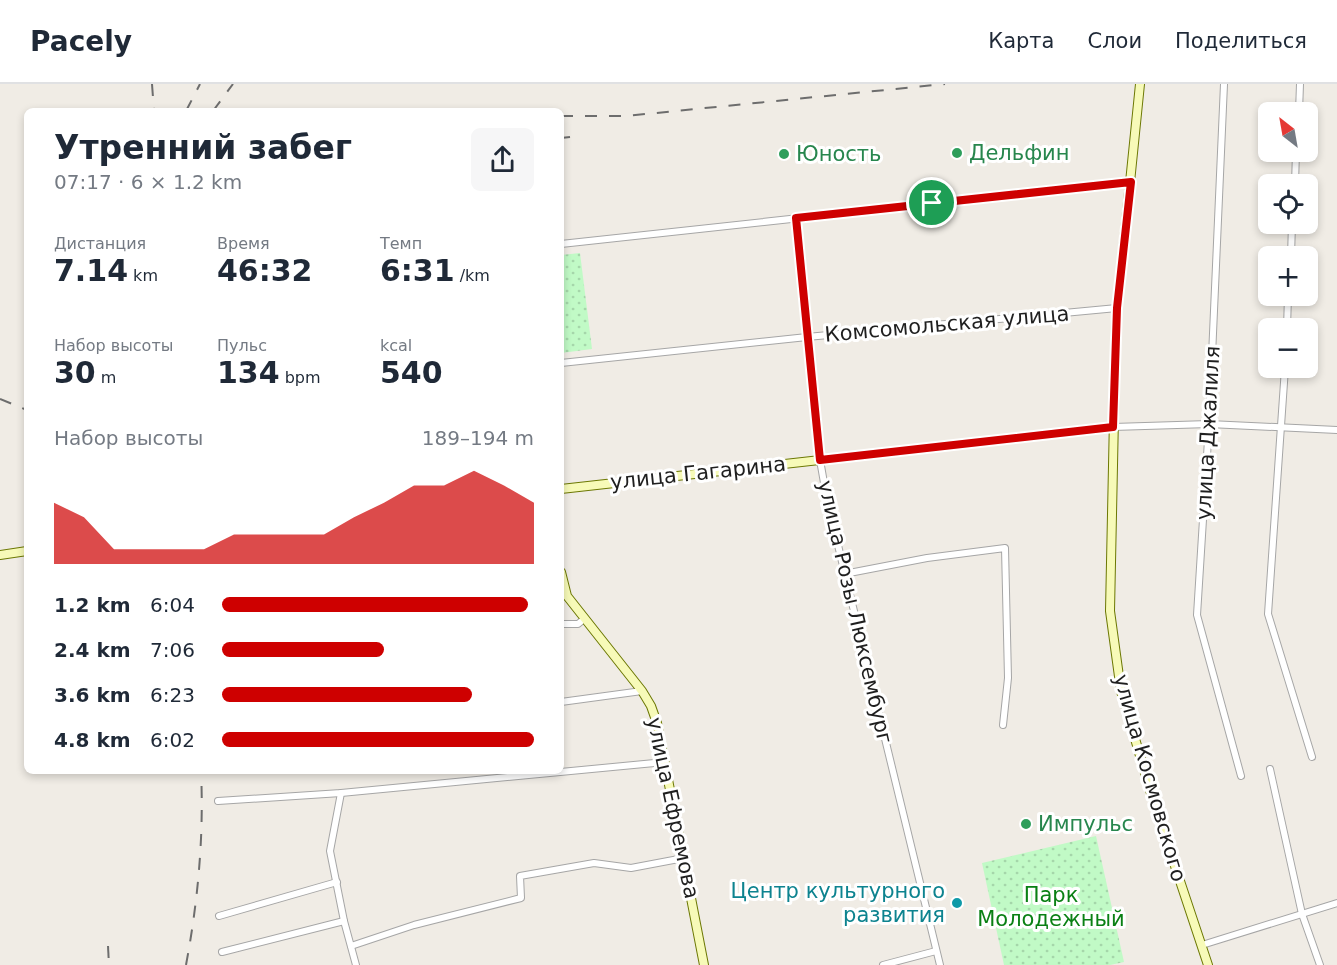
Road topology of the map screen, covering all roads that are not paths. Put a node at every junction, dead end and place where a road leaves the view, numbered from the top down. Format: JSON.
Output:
{"nodes":[{"id":1,"x":1140,"y":84,"type":"edge"},
{"id":2,"x":1224,"y":84,"type":"edge"},
{"id":3,"x":1300,"y":84,"type":"edge"},
{"id":4,"x":1299,"y":102,"type":"edge"},
{"id":5,"x":1131,"y":182,"type":"junction"},
{"id":6,"x":796,"y":218,"type":"junction"},
{"id":7,"x":564,"y":244,"type":"edge"},
{"id":8,"x":1117,"y":308,"type":"junction"},
{"id":9,"x":807,"y":337,"type":"junction"},
{"id":10,"x":564,"y":363,"type":"edge"},
{"id":11,"x":1283,"y":378,"type":"edge"},
{"id":12,"x":1209,"y":424,"type":"junction"},
{"id":13,"x":1113,"y":427,"type":"junction"},
{"id":14,"x":1281,"y":427,"type":"junction"},
{"id":15,"x":1337,"y":430,"type":"edge"},
{"id":16,"x":820,"y":460,"type":"junction"},
{"id":17,"x":564,"y":489,"type":"edge"},
{"id":18,"x":24,"y":551,"type":"edge"},
{"id":19,"x":0,"y":555,"type":"edge"},
{"id":20,"x":844,"y":574,"type":"junction"},
{"id":21,"x":564,"y":584,"type":"edge"},
{"id":22,"x":584,"y":619,"type":"junction"},
{"id":23,"x":564,"y":624,"type":"edge"},
{"id":24,"x":642,"y":691,"type":"junction"},
{"id":25,"x":564,"y":702,"type":"edge"},
{"id":26,"x":1003,"y":725,"type":"dead end"},
{"id":27,"x":1312,"y":757,"type":"dead end"},
{"id":28,"x":665,"y":762,"type":"junction"},
{"id":29,"x":1270,"y":769,"type":"dead end"},
{"id":30,"x":564,"y":772,"type":"edge"},
{"id":31,"x":540,"y":774,"type":"edge"},
{"id":32,"x":1241,"y":776,"type":"dead end"},
{"id":33,"x":341,"y":793,"type":"junction"},
{"id":34,"x":218,"y":801,"type":"dead end"},
{"id":35,"x":684,"y":858,"type":"junction"},
{"id":36,"x":337,"y":882,"type":"junction"},
{"id":37,"x":1337,"y":903,"type":"edge"},
{"id":38,"x":1302,"y":914,"type":"junction"},
{"id":39,"x":219,"y":916,"type":"dead end"},
{"id":40,"x":344,"y":921,"type":"junction"},
{"id":41,"x":1202,"y":945,"type":"junction"},
{"id":42,"x":351,"y":946,"type":"junction"},
{"id":43,"x":936,"y":951,"type":"junction"},
{"id":44,"x":222,"y":952,"type":"dead end"},
{"id":45,"x":356,"y":965,"type":"edge"},
{"id":46,"x":704,"y":965,"type":"edge"},
{"id":47,"x":883,"y":965,"type":"edge"},
{"id":48,"x":940,"y":965,"type":"edge"},
{"id":49,"x":1208,"y":965,"type":"edge"},
{"id":50,"x":1320,"y":965,"type":"edge"}],
"edges":[{"from":1,"to":5,"type":"street","name":"улица Космовского"},
{"from":2,"to":12,"type":"street","name":"улица Джалиля"},
{"from":3,"to":4,"type":"street"},
{"from":5,"to":6,"type":"street"},
{"from":5,"to":8,"type":"street","name":"улица Космовского"},
{"from":6,"to":7,"type":"street"},
{"from":6,"to":9,"type":"street","name":"улица Розы Люксембург"},
{"from":8,"to":9,"type":"street","name":"Комсомольская улица"},
{"from":8,"to":13,"type":"street","name":"улица Космовского"},
{"from":9,"to":10,"type":"street","name":"Комсомольская улица"},
{"from":9,"to":16,"type":"street","name":"улица Розы Люксембург"},
{"from":11,"to":14,"type":"street"},
{"from":12,"to":13,"type":"street","name":"улица Гагарина"},
{"from":12,"to":14,"type":"street","name":"улица Гагарина"},
{"from":12,"to":32,"type":"street","name":"улица Джалиля"},
{"from":13,"to":16,"type":"street","name":"улица Гагарина"},
{"from":13,"to":41,"type":"street","name":"улица Космовского"},
{"from":14,"to":15,"type":"street","name":"улица Гагарина"},
{"from":14,"to":27,"type":"street"},
{"from":16,"to":17,"type":"street","name":"улица Гагарина"},
{"from":16,"to":20,"type":"street","name":"улица Розы Люксембург"},
{"from":18,"to":19,"type":"street"},
{"from":20,"to":26,"type":"street"},
{"from":20,"to":43,"type":"street","name":"улица Розы Люксембург"},
{"from":21,"to":22,"type":"street","name":"улица Ефремова"},
{"from":22,"to":23,"type":"street"},
{"from":22,"to":24,"type":"street","name":"улица Ефремова"},
{"from":24,"to":25,"type":"street"},
{"from":24,"to":28,"type":"street","name":"улица Ефремова"},
{"from":28,"to":30,"type":"street"},
{"from":28,"to":35,"type":"street","name":"улица Ефремова"},
{"from":29,"to":38,"type":"street"},
{"from":31,"to":33,"type":"street"},
{"from":33,"to":34,"type":"street"},
{"from":33,"to":36,"type":"street"},
{"from":35,"to":42,"type":"street"},
{"from":35,"to":46,"type":"street","name":"улица Ефремова"},
{"from":36,"to":39,"type":"street"},
{"from":36,"to":40,"type":"street"},
{"from":37,"to":38,"type":"street"},
{"from":38,"to":41,"type":"street"},
{"from":38,"to":50,"type":"street"},
{"from":40,"to":42,"type":"street"},
{"from":40,"to":44,"type":"street"},
{"from":41,"to":49,"type":"street","name":"улица Космовского"},
{"from":42,"to":45,"type":"street"},
{"from":43,"to":47,"type":"street"},
{"from":43,"to":48,"type":"street","name":"улица Розы Люксембург"}]}
